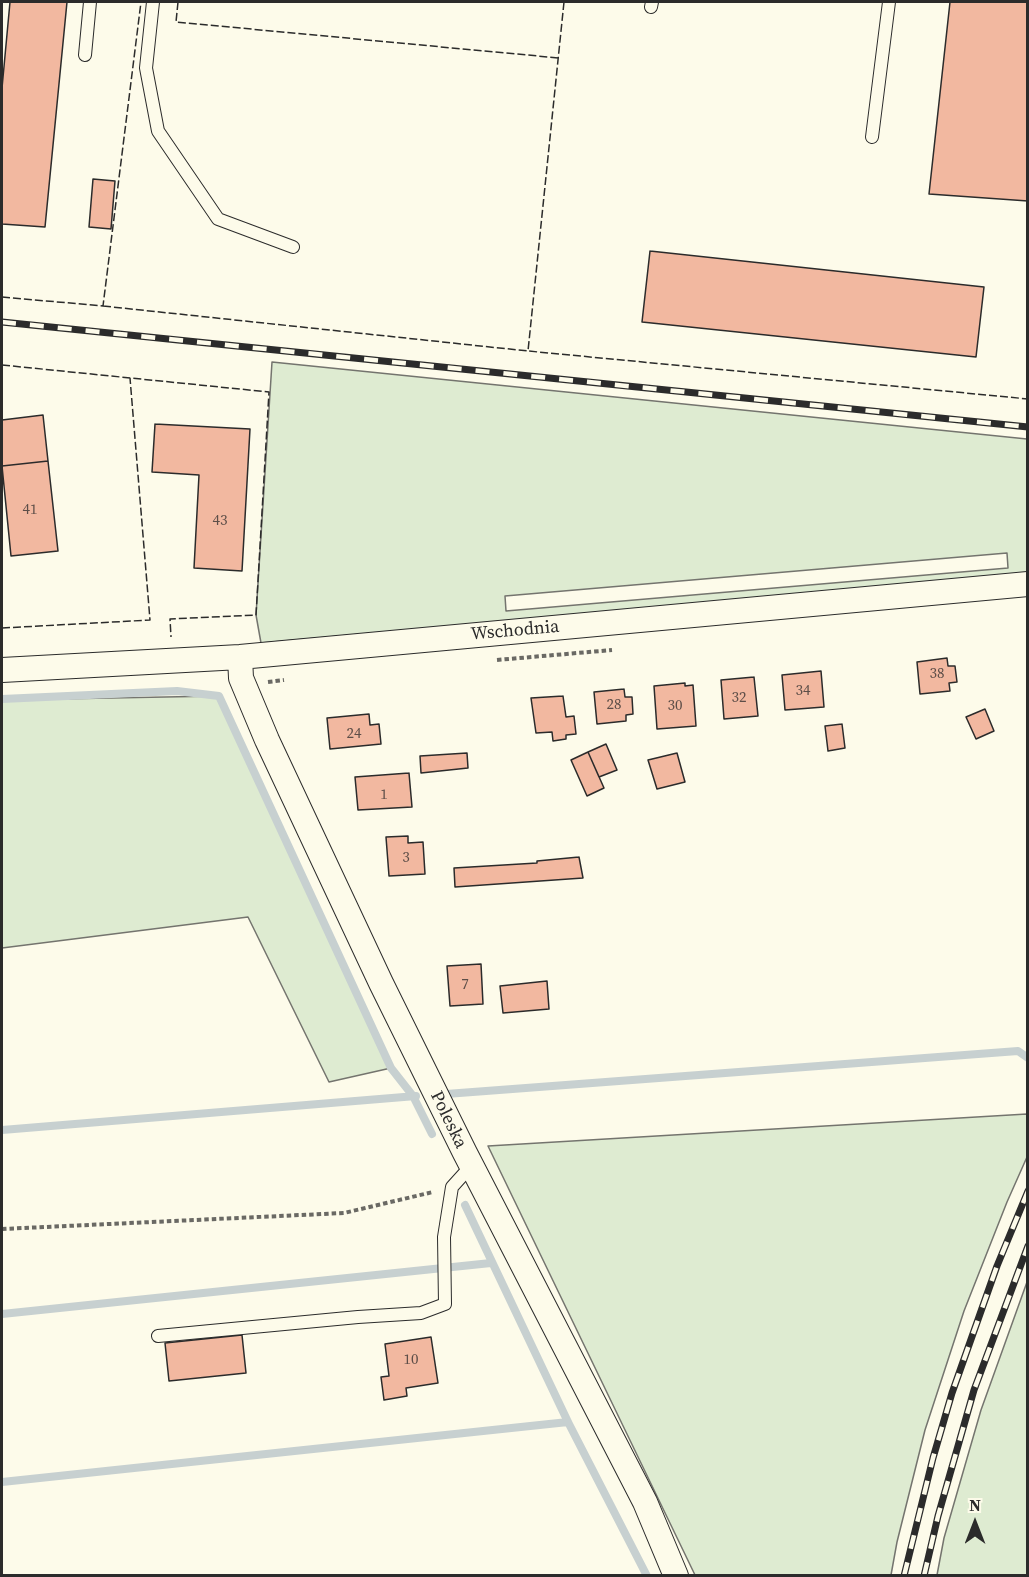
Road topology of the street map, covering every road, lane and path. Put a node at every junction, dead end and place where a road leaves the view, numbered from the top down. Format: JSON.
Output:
{"nodes":[{"id":1,"x":90,"y":2,"type":"edge"},
{"id":2,"x":153,"y":2,"type":"edge"},
{"id":3,"x":890,"y":2,"type":"edge"},
{"id":4,"x":85,"y":56,"type":"dead end"},
{"id":5,"x":872,"y":137,"type":"dead end"},
{"id":6,"x":293,"y":247,"type":"dead end"},
{"id":7,"x":1028,"y":584,"type":"edge"},
{"id":8,"x":240,"y":657,"type":"junction"},
{"id":9,"x":2,"y":670,"type":"edge"},
{"id":10,"x":471,"y":1166,"type":"junction"},
{"id":11,"x":452,"y":1187,"type":"junction"},
{"id":12,"x":2,"y":1229,"type":"edge"},
{"id":13,"x":158,"y":1336,"type":"dead end"},
{"id":14,"x":676,"y":1575,"type":"edge"}],
"edges":[{"from":1,"to":4,"type":"lane"},
{"from":2,"to":6,"type":"lane"},
{"from":3,"to":5,"type":"lane"},
{"from":7,"to":8,"type":"street","name":"Wschodnia"},
{"from":8,"to":9,"type":"street","name":"Wschodnia"},
{"from":8,"to":10,"type":"street","name":"Poleska"},
{"from":10,"to":11,"type":"lane"},
{"from":10,"to":14,"type":"street","name":"Poleska"},
{"from":11,"to":12,"type":"path"},
{"from":11,"to":13,"type":"lane"}]}
